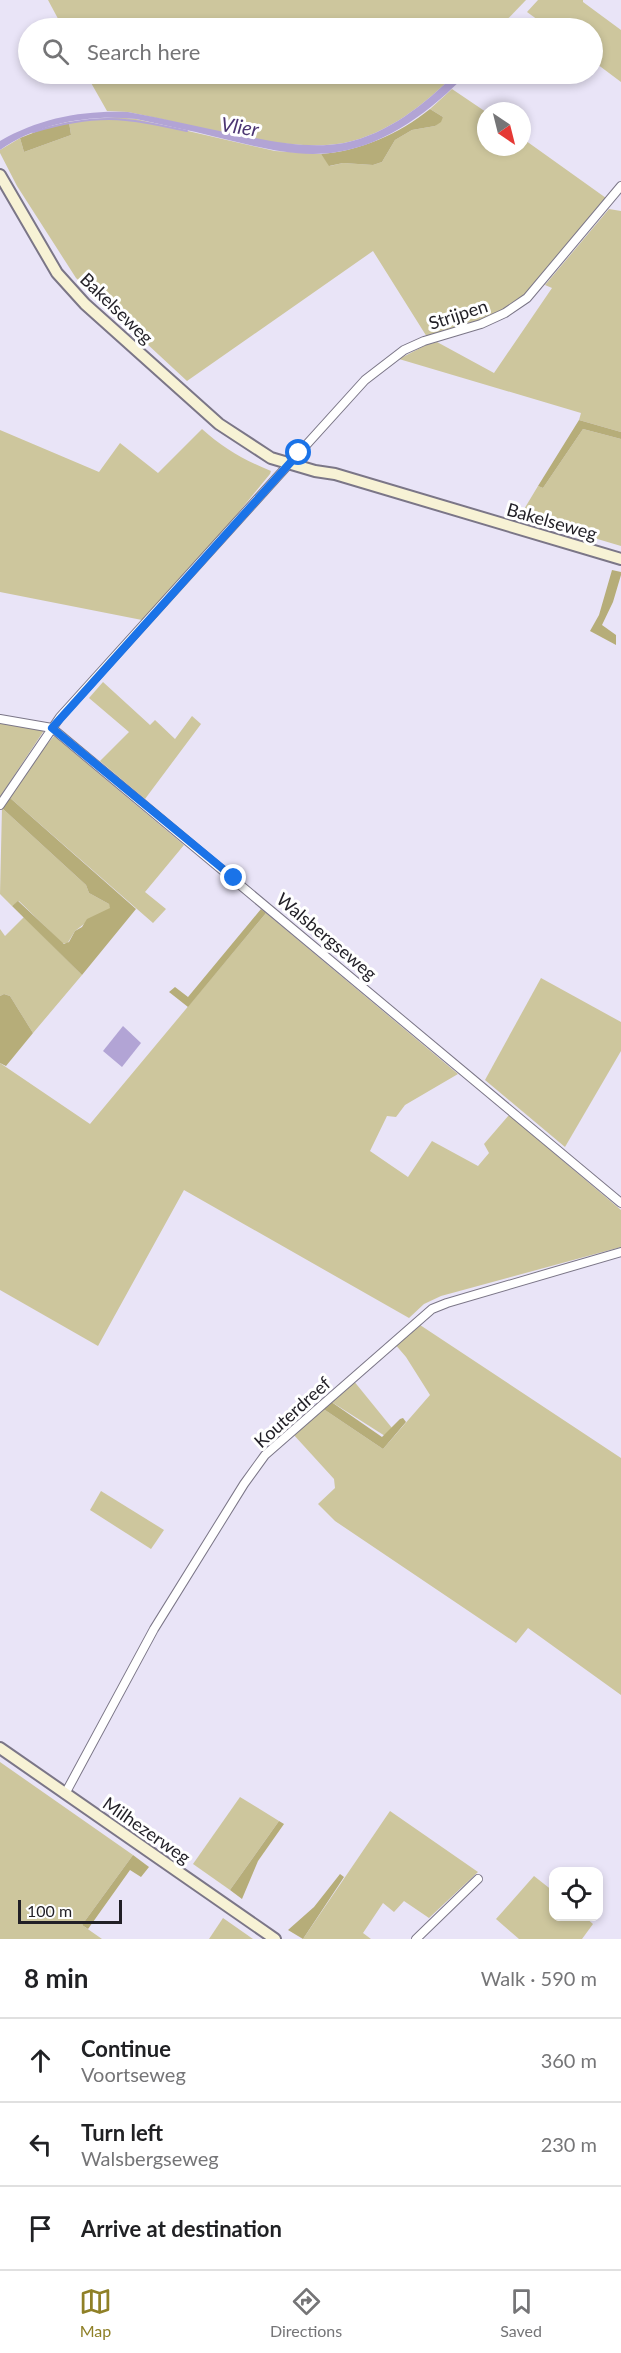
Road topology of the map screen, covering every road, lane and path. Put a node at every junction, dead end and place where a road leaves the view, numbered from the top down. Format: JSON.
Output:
{"nodes":[{"id":1,"x":0,"y":175,"type":"edge"},
{"id":2,"x":621,"y":186,"type":"edge"},
{"id":3,"x":292,"y":461,"type":"junction"},
{"id":4,"x":621,"y":559,"type":"edge"},
{"id":5,"x":0,"y":719,"type":"edge"},
{"id":6,"x":52,"y":728,"type":"junction"},
{"id":7,"x":0,"y":805,"type":"edge"},
{"id":8,"x":621,"y":1203,"type":"edge"},
{"id":9,"x":621,"y":1252,"type":"edge"},
{"id":10,"x":0,"y":1748,"type":"edge"},
{"id":11,"x":66,"y":1794,"type":"junction"},
{"id":12,"x":478,"y":1879,"type":"dead end"},
{"id":13,"x":274,"y":1939,"type":"edge"},
{"id":14,"x":416,"y":1939,"type":"edge"}],
"edges":[{"from":1,"to":3,"type":"main road","name":"Bakelseweg"},
{"from":2,"to":3,"type":"street","name":"Strijpen"},
{"from":3,"to":4,"type":"main road","name":"Bakelseweg"},
{"from":3,"to":6,"type":"street","name":"Strijpen"},
{"from":5,"to":6,"type":"street"},
{"from":6,"to":7,"type":"street","name":"Strijpen"},
{"from":6,"to":8,"type":"street","name":"Walsbergseweg"},
{"from":9,"to":11,"type":"street","name":"Kouterdreef"},
{"from":10,"to":11,"type":"main road","name":"Milhezerweg"},
{"from":11,"to":13,"type":"main road","name":"Milhezerweg"},
{"from":12,"to":14,"type":"street"}]}
